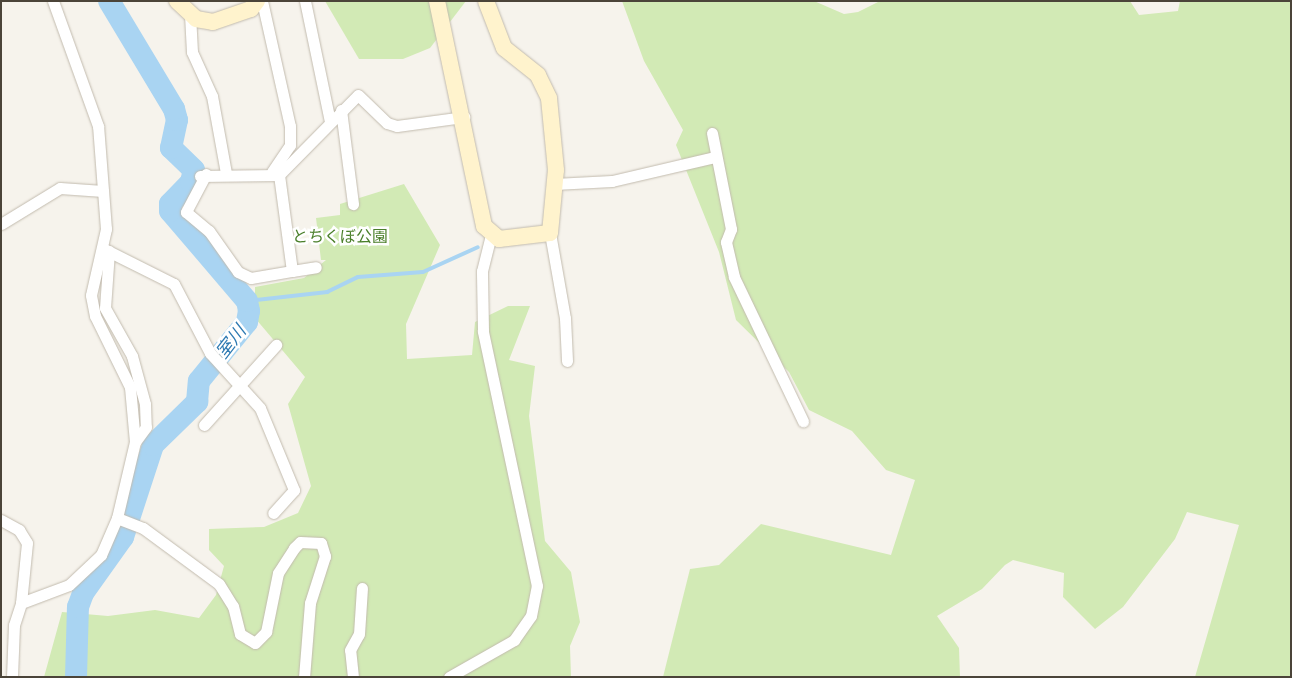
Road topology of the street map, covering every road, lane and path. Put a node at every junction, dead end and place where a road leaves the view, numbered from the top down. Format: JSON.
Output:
{"nodes":[{"id":1,"x":53,"y":1,"type":"edge"},
{"id":2,"x":177,"y":1,"type":"edge"},
{"id":3,"x":257,"y":1,"type":"edge"},
{"id":4,"x":262,"y":1,"type":"edge"},
{"id":5,"x":305,"y":1,"type":"edge"},
{"id":6,"x":438,"y":1,"type":"edge"},
{"id":7,"x":486,"y":1,"type":"edge"},
{"id":8,"x":190,"y":14,"type":"junction"},
{"id":9,"x":342,"y":110,"type":"junction"},
{"id":10,"x":464,"y":117,"type":"junction"},
{"id":11,"x":330,"y":122,"type":"junction"},
{"id":12,"x":712,"y":133,"type":"dead end"},
{"id":13,"x":714,"y":157,"type":"junction"},
{"id":14,"x":226,"y":172,"type":"junction"},
{"id":15,"x":275,"y":173,"type":"junction"},
{"id":16,"x":554,"y":184,"type":"junction"},
{"id":17,"x":103,"y":191,"type":"junction"},
{"id":18,"x":353,"y":204,"type":"dead end"},
{"id":19,"x":1,"y":224,"type":"edge"},
{"id":20,"x":550,"y":233,"type":"junction"},
{"id":21,"x":491,"y":234,"type":"junction"},
{"id":22,"x":106,"y":250,"type":"junction"},
{"id":23,"x":316,"y":267,"type":"dead end"},
{"id":24,"x":292,"y":270,"type":"junction"},
{"id":25,"x":276,"y":345,"type":"dead end"},
{"id":26,"x":567,"y":361,"type":"dead end"},
{"id":27,"x":243,"y":384,"type":"junction"},
{"id":28,"x":803,"y":421,"type":"dead end"},
{"id":29,"x":204,"y":425,"type":"dead end"},
{"id":30,"x":273,"y":513,"type":"dead end"},
{"id":31,"x":1,"y":520,"type":"edge"},
{"id":32,"x":120,"y":520,"type":"junction"},
{"id":33,"x":362,"y":588,"type":"dead end"},
{"id":34,"x":21,"y":603,"type":"junction"},
{"id":35,"x":12,"y":677,"type":"edge"},
{"id":36,"x":304,"y":677,"type":"edge"},
{"id":37,"x":353,"y":677,"type":"edge"},
{"id":38,"x":449,"y":677,"type":"edge"}],
"edges":[{"from":1,"to":17,"type":"street"},
{"from":2,"to":8,"type":"street"},
{"from":3,"to":8,"type":"street"},
{"from":4,"to":15,"type":"street"},
{"from":5,"to":11,"type":"street"},
{"from":6,"to":10,"type":"street"},
{"from":7,"to":16,"type":"street"},
{"from":8,"to":14,"type":"street"},
{"from":9,"to":10,"type":"street"},
{"from":9,"to":11,"type":"street"},
{"from":9,"to":18,"type":"street"},
{"from":10,"to":21,"type":"street"},
{"from":11,"to":15,"type":"street"},
{"from":12,"to":13,"type":"street"},
{"from":13,"to":16,"type":"street"},
{"from":13,"to":28,"type":"street"},
{"from":14,"to":15,"type":"street"},
{"from":14,"to":24,"type":"street"},
{"from":15,"to":24,"type":"street"},
{"from":16,"to":20,"type":"street"},
{"from":17,"to":19,"type":"street"},
{"from":17,"to":22,"type":"street"},
{"from":20,"to":21,"type":"street"},
{"from":20,"to":26,"type":"street"},
{"from":21,"to":38,"type":"street"},
{"from":22,"to":27,"type":"street"},
{"from":22,"to":32,"type":"street"},
{"from":23,"to":24,"type":"street"},
{"from":25,"to":27,"type":"street"},
{"from":27,"to":29,"type":"street"},
{"from":27,"to":30,"type":"street"},
{"from":31,"to":34,"type":"street"},
{"from":32,"to":34,"type":"street"},
{"from":32,"to":36,"type":"street"},
{"from":33,"to":37,"type":"street"},
{"from":34,"to":35,"type":"street"}]}
